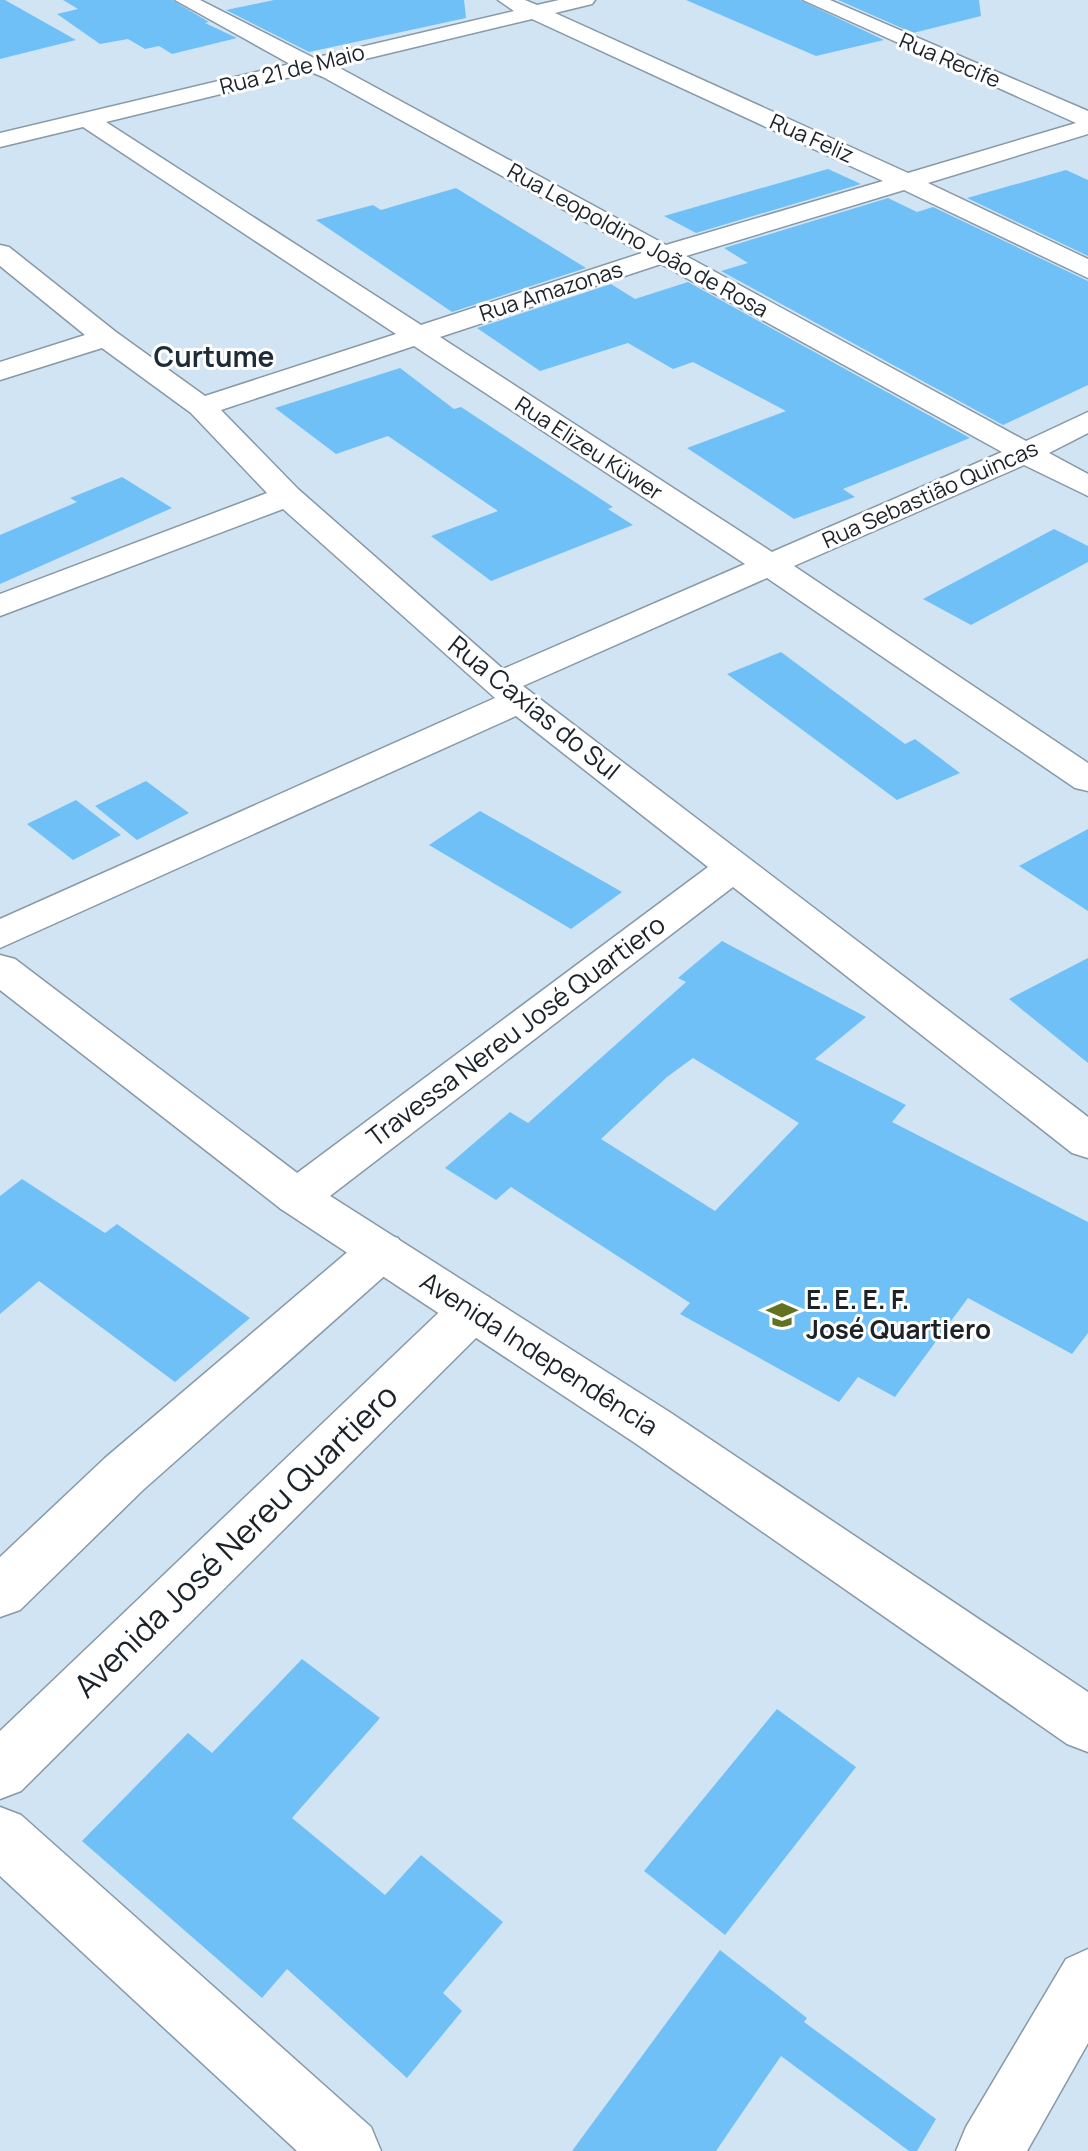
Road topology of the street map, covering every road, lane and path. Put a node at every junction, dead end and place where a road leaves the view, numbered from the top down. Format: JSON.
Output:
{"nodes":[{"id":1,"x":185,"y":0,"type":"edge"},
{"id":2,"x":508,"y":0,"type":"edge"},
{"id":3,"x":585,"y":0,"type":"edge"},
{"id":4,"x":813,"y":0,"type":"edge"},
{"id":5,"x":534,"y":11,"type":"junction"},
{"id":6,"x":311,"y":64,"type":"junction"},
{"id":7,"x":88,"y":120,"type":"junction"},
{"id":8,"x":1088,"y":120,"type":"edge"},
{"id":9,"x":1088,"y":127,"type":"edge"},
{"id":10,"x":0,"y":140,"type":"edge"},
{"id":11,"x":909,"y":182,"type":"junction"},
{"id":12,"x":0,"y":253,"type":"edge"},
{"id":13,"x":665,"y":254,"type":"junction"},
{"id":14,"x":1088,"y":270,"type":"edge"},
{"id":15,"x":413,"y":336,"type":"junction"},
{"id":16,"x":106,"y":338,"type":"junction"},
{"id":17,"x":0,"y":371,"type":"edge"},
{"id":18,"x":201,"y":407,"type":"junction"},
{"id":19,"x":1088,"y":421,"type":"edge"},
{"id":20,"x":1025,"y":453,"type":"junction"},
{"id":21,"x":1088,"y":487,"type":"edge"},
{"id":22,"x":287,"y":496,"type":"junction"},
{"id":23,"x":770,"y":564,"type":"junction"},
{"id":24,"x":0,"y":606,"type":"edge"},
{"id":25,"x":510,"y":692,"type":"junction"},
{"id":26,"x":1088,"y":780,"type":"edge"},
{"id":27,"x":736,"y":865,"type":"junction"},
{"id":28,"x":0,"y":935,"type":"edge"},
{"id":29,"x":0,"y":969,"type":"edge"},
{"id":30,"x":1088,"y":1141,"type":"edge"},
{"id":31,"x":297,"y":1197,"type":"junction"},
{"id":32,"x":381,"y":1251,"type":"junction"},
{"id":33,"x":472,"y":1311,"type":"junction"},
{"id":34,"x":0,"y":1593,"type":"edge"},
{"id":35,"x":1088,"y":1725,"type":"edge"},
{"id":36,"x":0,"y":1771,"type":"edge"},
{"id":37,"x":0,"y":1836,"type":"edge"},
{"id":38,"x":1088,"y":1981,"type":"edge"},
{"id":39,"x":347,"y":2151,"type":"edge"},
{"id":40,"x":990,"y":2151,"type":"edge"}],
"edges":[{"from":1,"to":6,"type":"street","name":"Rua Leopoldino João de Rosa"},
{"from":2,"to":5,"type":"street","name":"Rua Feliz"},
{"from":3,"to":5,"type":"street","name":"Rua 21 de Maio"},
{"from":4,"to":8,"type":"street","name":"Rua Recife"},
{"from":5,"to":6,"type":"street","name":"Rua 21 de Maio"},
{"from":5,"to":11,"type":"street","name":"Rua Feliz"},
{"from":6,"to":7,"type":"street","name":"Rua 21 de Maio"},
{"from":6,"to":13,"type":"street","name":"Rua Leopoldino João de Rosa"},
{"from":7,"to":10,"type":"street","name":"Rua 21 de Maio"},
{"from":7,"to":15,"type":"street","name":"Rua Elizeu Küwer"},
{"from":9,"to":11,"type":"street","name":"Rua Amazonas"},
{"from":11,"to":13,"type":"street","name":"Rua Amazonas"},
{"from":11,"to":14,"type":"street","name":"Rua Feliz"},
{"from":12,"to":16,"type":"street","name":"Rua Caxias do Sul"},
{"from":13,"to":15,"type":"street","name":"Rua Amazonas"},
{"from":13,"to":20,"type":"street","name":"Rua Leopoldino João de Rosa"},
{"from":15,"to":18,"type":"street","name":"Rua Amazonas"},
{"from":15,"to":23,"type":"street","name":"Rua Elizeu Küwer"},
{"from":16,"to":17,"type":"street"},
{"from":16,"to":18,"type":"street","name":"Rua Caxias do Sul"},
{"from":18,"to":22,"type":"street","name":"Rua Caxias do Sul"},
{"from":19,"to":20,"type":"street","name":"Rua Sebastião Quincas"},
{"from":20,"to":21,"type":"street","name":"Rua Leopoldino João de Rosa"},
{"from":20,"to":23,"type":"street","name":"Rua Sebastião Quincas"},
{"from":22,"to":24,"type":"street"},
{"from":22,"to":25,"type":"street","name":"Rua Caxias do Sul"},
{"from":23,"to":25,"type":"street","name":"Rua Sebastião Quincas"},
{"from":23,"to":26,"type":"street","name":"Rua Elizeu Küwer"},
{"from":25,"to":27,"type":"street","name":"Rua Caxias do Sul"},
{"from":25,"to":28,"type":"street","name":"Rua Sebastião Quincas"},
{"from":27,"to":30,"type":"street","name":"Rua Caxias do Sul"},
{"from":27,"to":31,"type":"street","name":"Travessa Nereu José Quartiero"},
{"from":29,"to":31,"type":"street","name":"Avenida Independência"},
{"from":31,"to":32,"type":"street","name":"Avenida Independência"},
{"from":32,"to":33,"type":"street","name":"Avenida Independência"},
{"from":32,"to":34,"type":"street"},
{"from":33,"to":35,"type":"street","name":"Avenida Independência"},
{"from":33,"to":36,"type":"street","name":"Avenida José Nereu Quartiero"},
{"from":37,"to":39,"type":"street"},
{"from":38,"to":40,"type":"street"}]}
